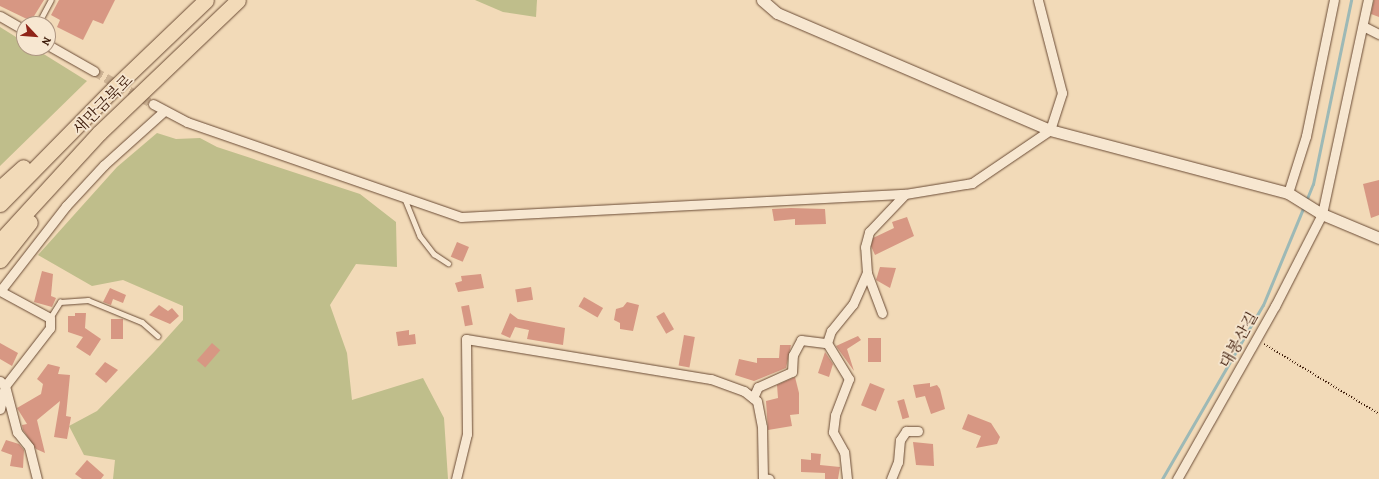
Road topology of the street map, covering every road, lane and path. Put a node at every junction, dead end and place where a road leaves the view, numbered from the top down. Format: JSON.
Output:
{"nodes":[{"id":1,"x":51,"y":0,"type":"edge"},
{"id":2,"x":206,"y":0,"type":"edge"},
{"id":3,"x":238,"y":0,"type":"edge"},
{"id":4,"x":762,"y":0,"type":"edge"},
{"id":5,"x":1038,"y":0,"type":"edge"},
{"id":6,"x":1334,"y":0,"type":"edge"},
{"id":7,"x":1368,"y":0,"type":"edge"},
{"id":8,"x":0,"y":16,"type":"edge"},
{"id":9,"x":42,"y":16,"type":"edge"},
{"id":10,"x":16,"y":25,"type":"edge"},
{"id":11,"x":1363,"y":26,"type":"junction"},
{"id":12,"x":1379,"y":34,"type":"edge"},
{"id":13,"x":56,"y":49,"type":"edge"},
{"id":14,"x":94,"y":71,"type":"tunnel mouth"},
{"id":15,"x":114,"y":88,"type":"junction"},
{"id":16,"x":153,"y":104,"type":"tunnel mouth"},
{"id":17,"x":164,"y":111,"type":"junction"},
{"id":18,"x":1050,"y":130,"type":"junction"},
{"id":19,"x":99,"y":133,"type":"junction"},
{"id":20,"x":0,"y":188,"type":"edge"},
{"id":21,"x":1288,"y":193,"type":"junction"},
{"id":22,"x":905,"y":194,"type":"junction"},
{"id":23,"x":405,"y":199,"type":"junction"},
{"id":24,"x":0,"y":204,"type":"edge"},
{"id":25,"x":1319,"y":212,"type":"junction"},
{"id":26,"x":1379,"y":238,"type":"edge"},
{"id":27,"x":0,"y":241,"type":"edge"},
{"id":28,"x":0,"y":260,"type":"edge"},
{"id":29,"x":448,"y":264,"type":"dead end"},
{"id":30,"x":867,"y":274,"type":"junction"},
{"id":31,"x":882,"y":313,"type":"dead end"},
{"id":32,"x":50,"y":318,"type":"junction"},
{"id":33,"x":158,"y":336,"type":"dead end"},
{"id":34,"x":1256,"y":339,"type":"junction"},
{"id":35,"x":827,"y":343,"type":"junction"},
{"id":36,"x":2,"y":383,"type":"edge"},
{"id":37,"x":753,"y":398,"type":"junction"},
{"id":38,"x":0,"y":409,"type":"edge"},
{"id":39,"x":1379,"y":414,"type":"edge"},
{"id":40,"x":918,"y":430,"type":"dead end"},
{"id":41,"x":37,"y":479,"type":"edge"},
{"id":42,"x":456,"y":479,"type":"edge"},
{"id":43,"x":765,"y":479,"type":"edge"},
{"id":44,"x":847,"y":479,"type":"edge"},
{"id":45,"x":891,"y":479,"type":"edge"},
{"id":46,"x":1177,"y":479,"type":"edge"}],
"edges":[{"from":1,"to":9,"type":"lane"},
{"from":2,"to":15,"type":"highway","name":"새만금북로"},
{"from":3,"to":19,"type":"highway","name":"새만금북로"},
{"from":4,"to":18,"type":"street"},
{"from":5,"to":18,"type":"street"},
{"from":6,"to":21,"type":"street"},
{"from":7,"to":11,"type":"street","name":"대봉산길"},
{"from":8,"to":10,"type":"street"},
{"from":11,"to":12,"type":"street"},
{"from":11,"to":25,"type":"street","name":"대봉산길"},
{"from":13,"to":14,"type":"street"},
{"from":15,"to":20,"type":"highway"},
{"from":15,"to":24,"type":"highway","name":"새만금북로"},
{"from":16,"to":17,"type":"street"},
{"from":17,"to":23,"type":"street"},
{"from":17,"to":32,"type":"street"},
{"from":18,"to":21,"type":"street"},
{"from":18,"to":22,"type":"street"},
{"from":19,"to":27,"type":"highway","name":"새만금북로"},
{"from":19,"to":28,"type":"highway"},
{"from":21,"to":25,"type":"street"},
{"from":22,"to":23,"type":"street"},
{"from":22,"to":30,"type":"street"},
{"from":23,"to":29,"type":"lane"},
{"from":25,"to":26,"type":"street"},
{"from":25,"to":34,"type":"street","name":"대봉산길"},
{"from":30,"to":31,"type":"street"},
{"from":30,"to":35,"type":"street"},
{"from":32,"to":33,"type":"lane"},
{"from":32,"to":36,"type":"street"},
{"from":34,"to":39,"type":"path"},
{"from":34,"to":46,"type":"street","name":"대봉산길"},
{"from":35,"to":37,"type":"street"},
{"from":35,"to":44,"type":"street"},
{"from":36,"to":38,"type":"street"},
{"from":36,"to":41,"type":"street"},
{"from":37,"to":42,"type":"street"},
{"from":37,"to":43,"type":"street"},
{"from":40,"to":45,"type":"street"}]}
